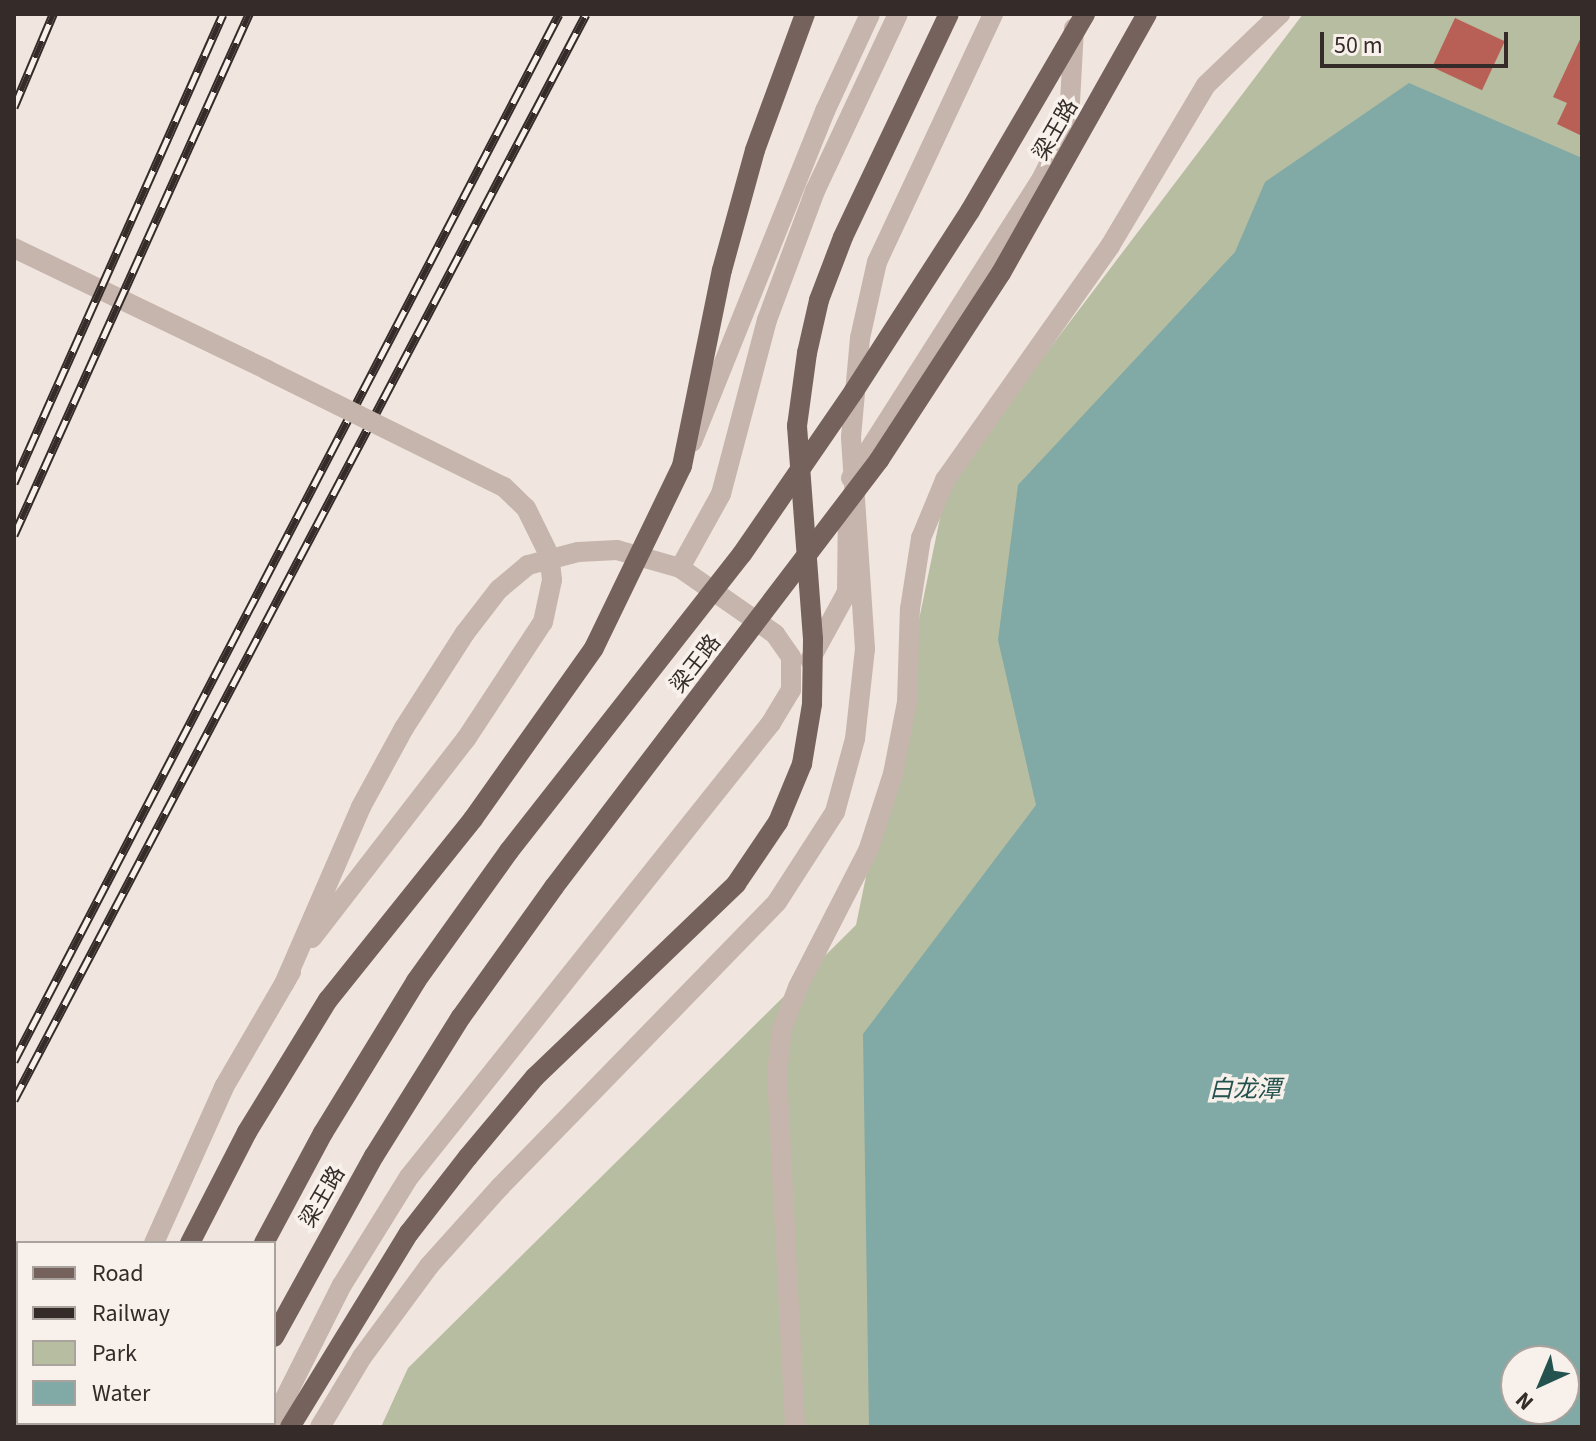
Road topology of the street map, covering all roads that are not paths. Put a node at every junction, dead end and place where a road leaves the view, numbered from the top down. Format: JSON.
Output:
{"nodes":[{"id":1,"x":805,"y":14,"type":"edge"},
{"id":2,"x":870,"y":14,"type":"edge"},
{"id":3,"x":898,"y":14,"type":"edge"},
{"id":4,"x":949,"y":14,"type":"edge"},
{"id":5,"x":993,"y":14,"type":"edge"},
{"id":6,"x":1075,"y":14,"type":"edge"},
{"id":7,"x":1085,"y":14,"type":"edge"},
{"id":8,"x":1147,"y":14,"type":"edge"},
{"id":9,"x":1280,"y":14,"type":"edge"},
{"id":10,"x":14,"y":248,"type":"edge"},
{"id":11,"x":682,"y":466,"type":"junction"},
{"id":12,"x":680,"y":568,"type":"junction"},
{"id":13,"x":791,"y":690,"type":"junction"},
{"id":14,"x":284,"y":984,"type":"junction"},
{"id":15,"x":155,"y":1241,"type":"edge"},
{"id":16,"x":191,"y":1241,"type":"edge"},
{"id":17,"x":265,"y":1241,"type":"edge"},
{"id":18,"x":276,"y":1333,"type":"edge"},
{"id":19,"x":276,"y":1417,"type":"edge"},
{"id":20,"x":290,"y":1427,"type":"edge"},
{"id":21,"x":320,"y":1427,"type":"edge"},
{"id":22,"x":795,"y":1427,"type":"edge"}],
"edges":[{"from":1,"to":11,"type":"main road","bridge":true},
{"from":2,"to":11,"type":"street","bridge":true},
{"from":3,"to":12,"type":"street"},
{"from":4,"to":20,"type":"main road","bridge":true},
{"from":5,"to":21,"type":"street","bridge":true},
{"from":6,"to":13,"type":"street"},
{"from":7,"to":17,"type":"main road","name":"梁王路","bridge":true},
{"from":8,"to":18,"type":"main road","name":"梁王路","bridge":true},
{"from":9,"to":22,"type":"street"},
{"from":10,"to":14,"type":"street","bridge":true},
{"from":11,"to":16,"type":"main road","bridge":true},
{"from":12,"to":13,"type":"street"},
{"from":12,"to":14,"type":"street"},
{"from":13,"to":19,"type":"street"},
{"from":14,"to":15,"type":"street"}]}
